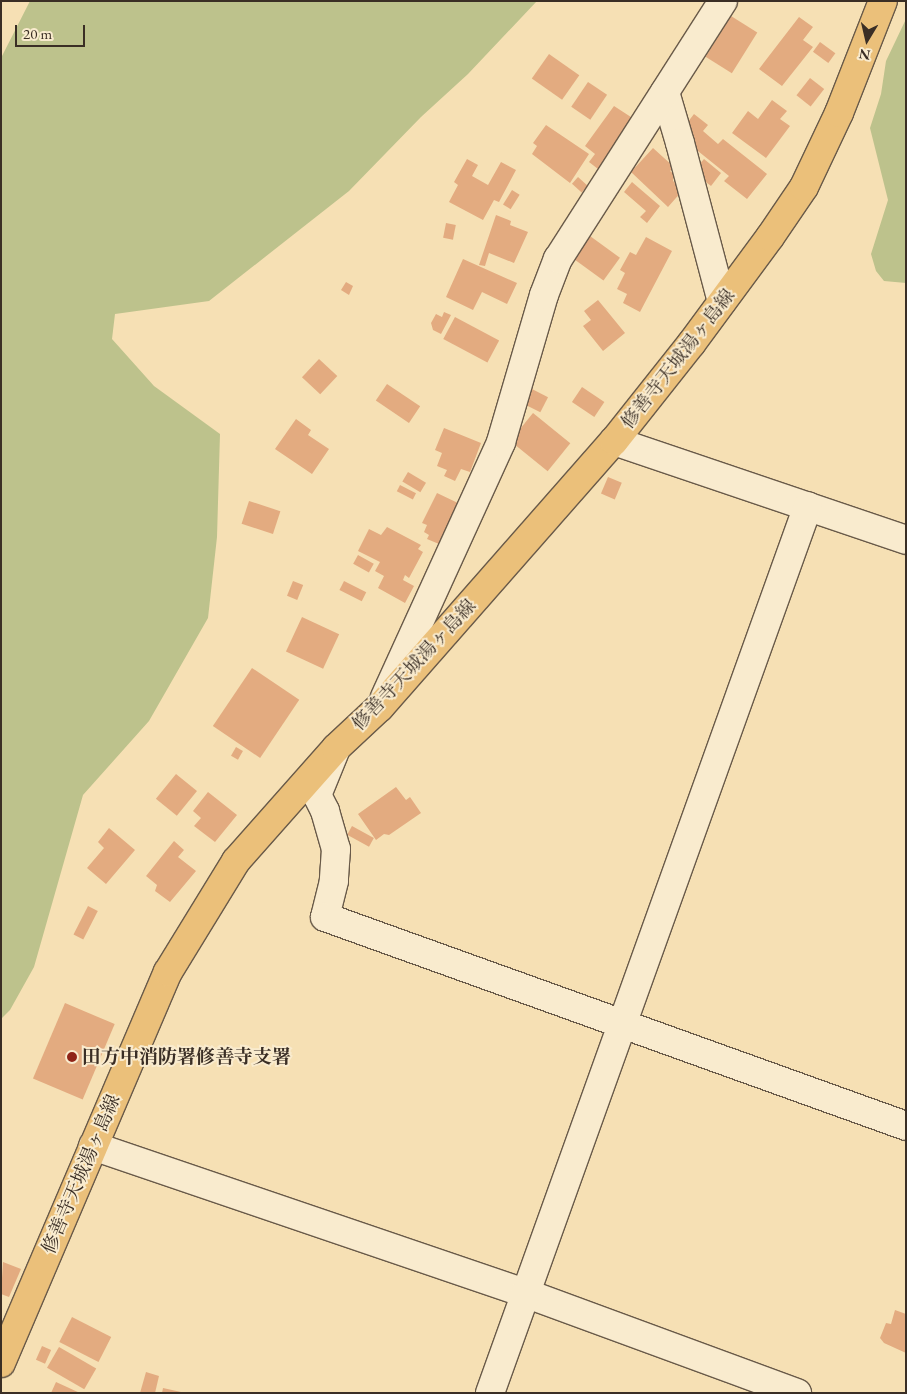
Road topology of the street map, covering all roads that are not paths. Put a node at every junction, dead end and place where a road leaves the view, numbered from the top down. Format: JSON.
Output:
{"nodes":[{"id":1,"x":724,"y":1,"type":"edge"},
{"id":2,"x":884,"y":1,"type":"edge"},
{"id":3,"x":665,"y":92,"type":"junction"},
{"id":4,"x":722,"y":302,"type":"junction"},
{"id":5,"x":614,"y":441,"type":"junction"},
{"id":6,"x":808,"y":506,"type":"junction"},
{"id":7,"x":906,"y":540,"type":"edge"},
{"id":8,"x":380,"y":707,"type":"junction"},
{"id":9,"x":336,"y":748,"type":"junction"},
{"id":10,"x":622,"y":1024,"type":"junction"},
{"id":11,"x":906,"y":1126,"type":"edge"},
{"id":12,"x":93,"y":1146,"type":"junction"},
{"id":13,"x":525,"y":1293,"type":"junction"},
{"id":14,"x":1,"y":1363,"type":"edge"},
{"id":15,"x":490,"y":1393,"type":"edge"},
{"id":16,"x":797,"y":1393,"type":"edge"}],
"edges":[{"from":1,"to":3,"type":"street"},
{"from":2,"to":4,"type":"main road","name":"修善寺天城湯ヶ島線"},
{"from":3,"to":4,"type":"street"},
{"from":3,"to":8,"type":"street"},
{"from":4,"to":5,"type":"main road","name":"修善寺天城湯ヶ島線"},
{"from":5,"to":6,"type":"street"},
{"from":5,"to":8,"type":"main road","name":"修善寺天城湯ヶ島線"},
{"from":6,"to":7,"type":"street"},
{"from":6,"to":10,"type":"street"},
{"from":8,"to":9,"type":"main road","name":"修善寺天城湯ヶ島線"},
{"from":9,"to":10,"type":"street"},
{"from":9,"to":12,"type":"main road","name":"修善寺天城湯ヶ島線"},
{"from":10,"to":11,"type":"street"},
{"from":10,"to":13,"type":"street"},
{"from":12,"to":13,"type":"street"},
{"from":12,"to":14,"type":"main road","name":"修善寺天城湯ヶ島線"},
{"from":13,"to":15,"type":"street"},
{"from":13,"to":16,"type":"street"}]}
